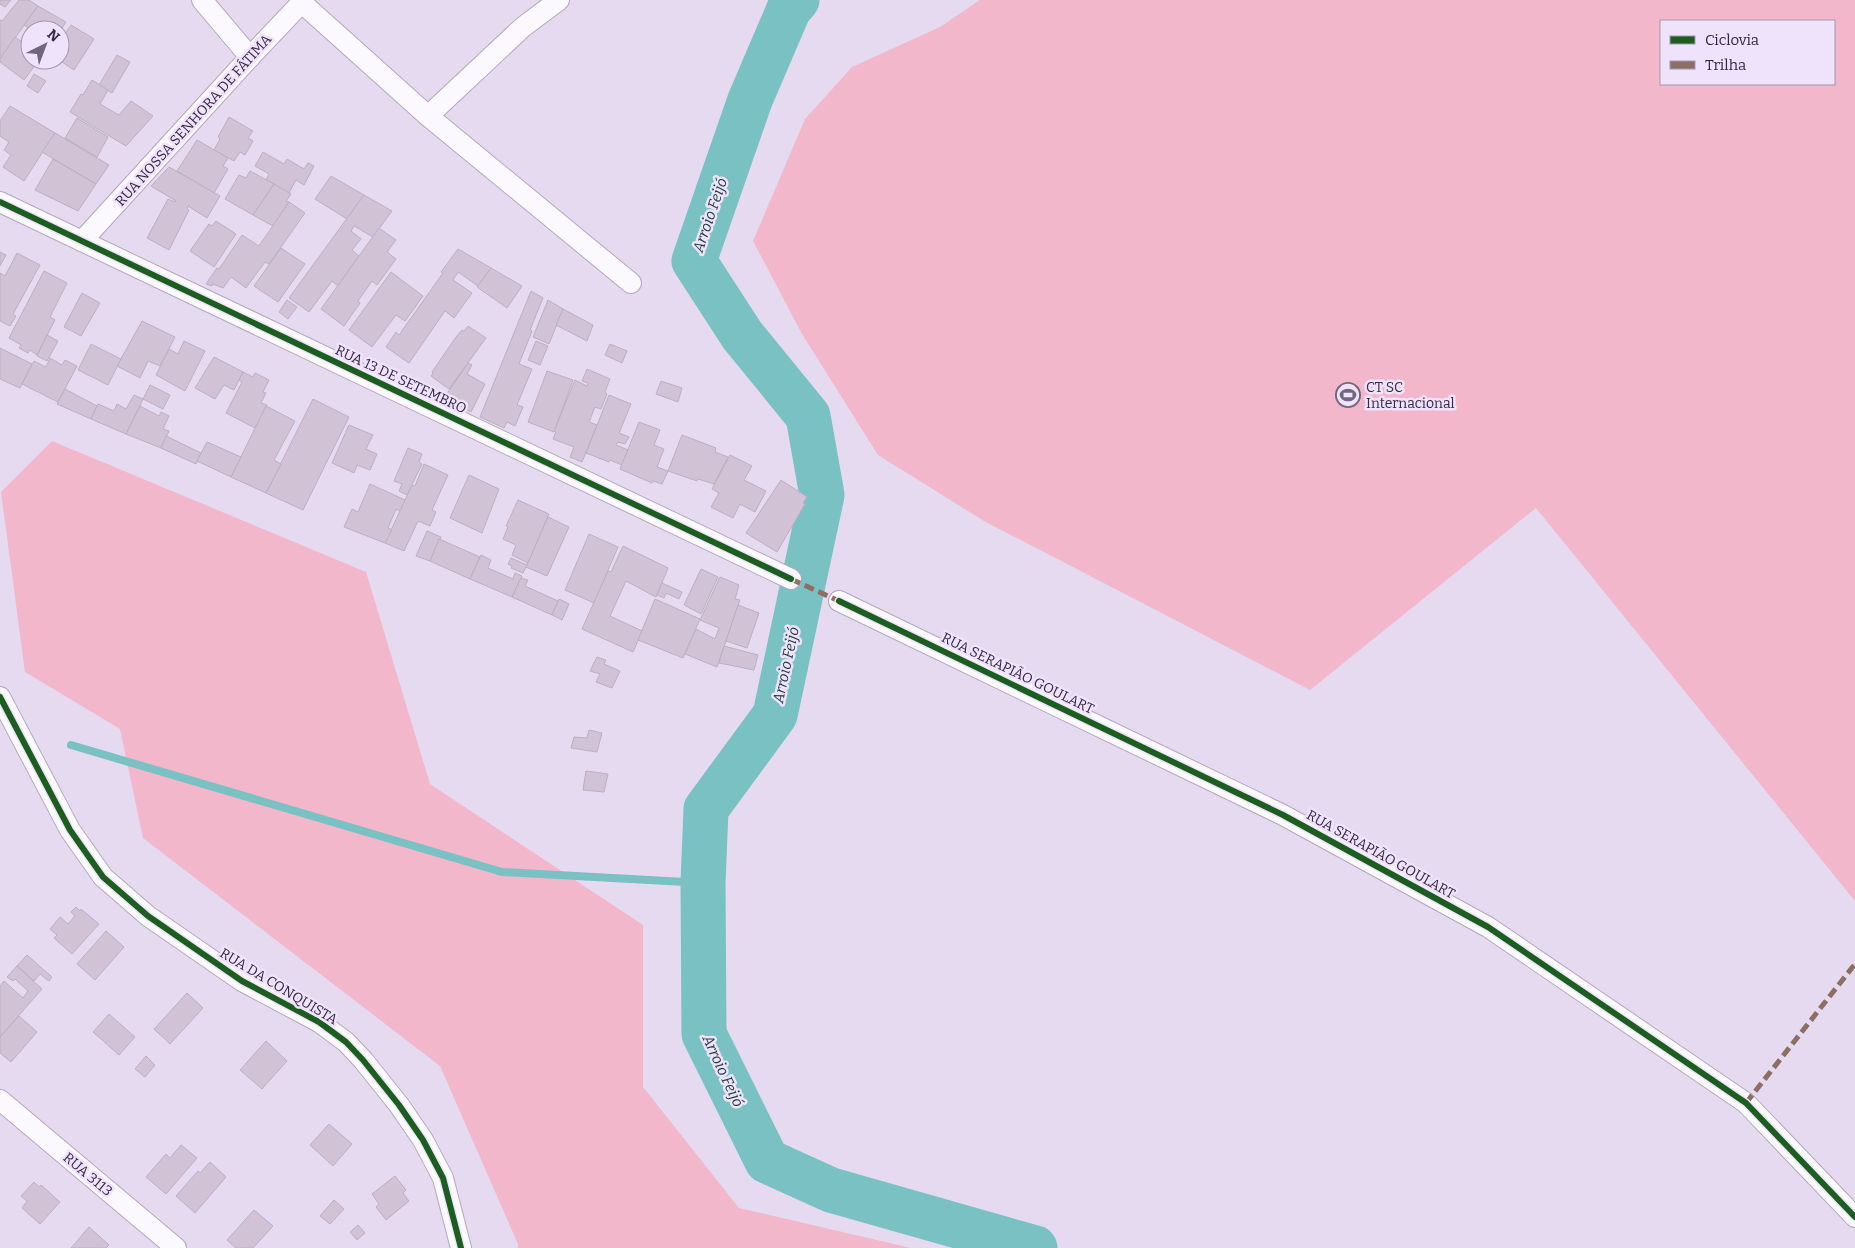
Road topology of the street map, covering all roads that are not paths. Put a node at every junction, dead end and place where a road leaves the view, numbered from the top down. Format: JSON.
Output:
{"nodes":[{"id":1,"x":202,"y":0,"type":"edge"},
{"id":2,"x":560,"y":0,"type":"edge"},
{"id":3,"x":303,"y":1,"type":"edge"},
{"id":4,"x":250,"y":57,"type":"junction"},
{"id":5,"x":428,"y":116,"type":"junction"},
{"id":6,"x":0,"y":202,"type":"edge"},
{"id":7,"x":82,"y":241,"type":"junction"},
{"id":8,"x":631,"y":283,"type":"dead end"},
{"id":9,"x":792,"y":579,"type":"dead end"},
{"id":10,"x":839,"y":601,"type":"dead end"},
{"id":11,"x":0,"y":697,"type":"edge"},
{"id":12,"x":0,"y":1100,"type":"edge"},
{"id":13,"x":1855,"y":1217,"type":"edge"},
{"id":14,"x":176,"y":1248,"type":"edge"},
{"id":15,"x":461,"y":1248,"type":"edge"}],
"edges":[{"from":1,"to":4,"type":"street"},
{"from":2,"to":5,"type":"street"},
{"from":3,"to":4,"type":"street","name":"RUA NOSSA SENHORA DE FÁTIMA"},
{"from":3,"to":5,"type":"street"},
{"from":4,"to":7,"type":"street","name":"RUA NOSSA SENHORA DE FÁTIMA"},
{"from":5,"to":8,"type":"street"},
{"from":6,"to":7,"type":"street","name":"RUA 13 DE SETEMBRO"},
{"from":7,"to":9,"type":"street","name":"RUA 13 DE SETEMBRO"},
{"from":10,"to":13,"type":"street","name":"RUA SERAPIÃO GOULART"},
{"from":11,"to":15,"type":"street","name":"RUA DA CONQUISTA"},
{"from":12,"to":14,"type":"street","name":"RUA 3113"}]}
